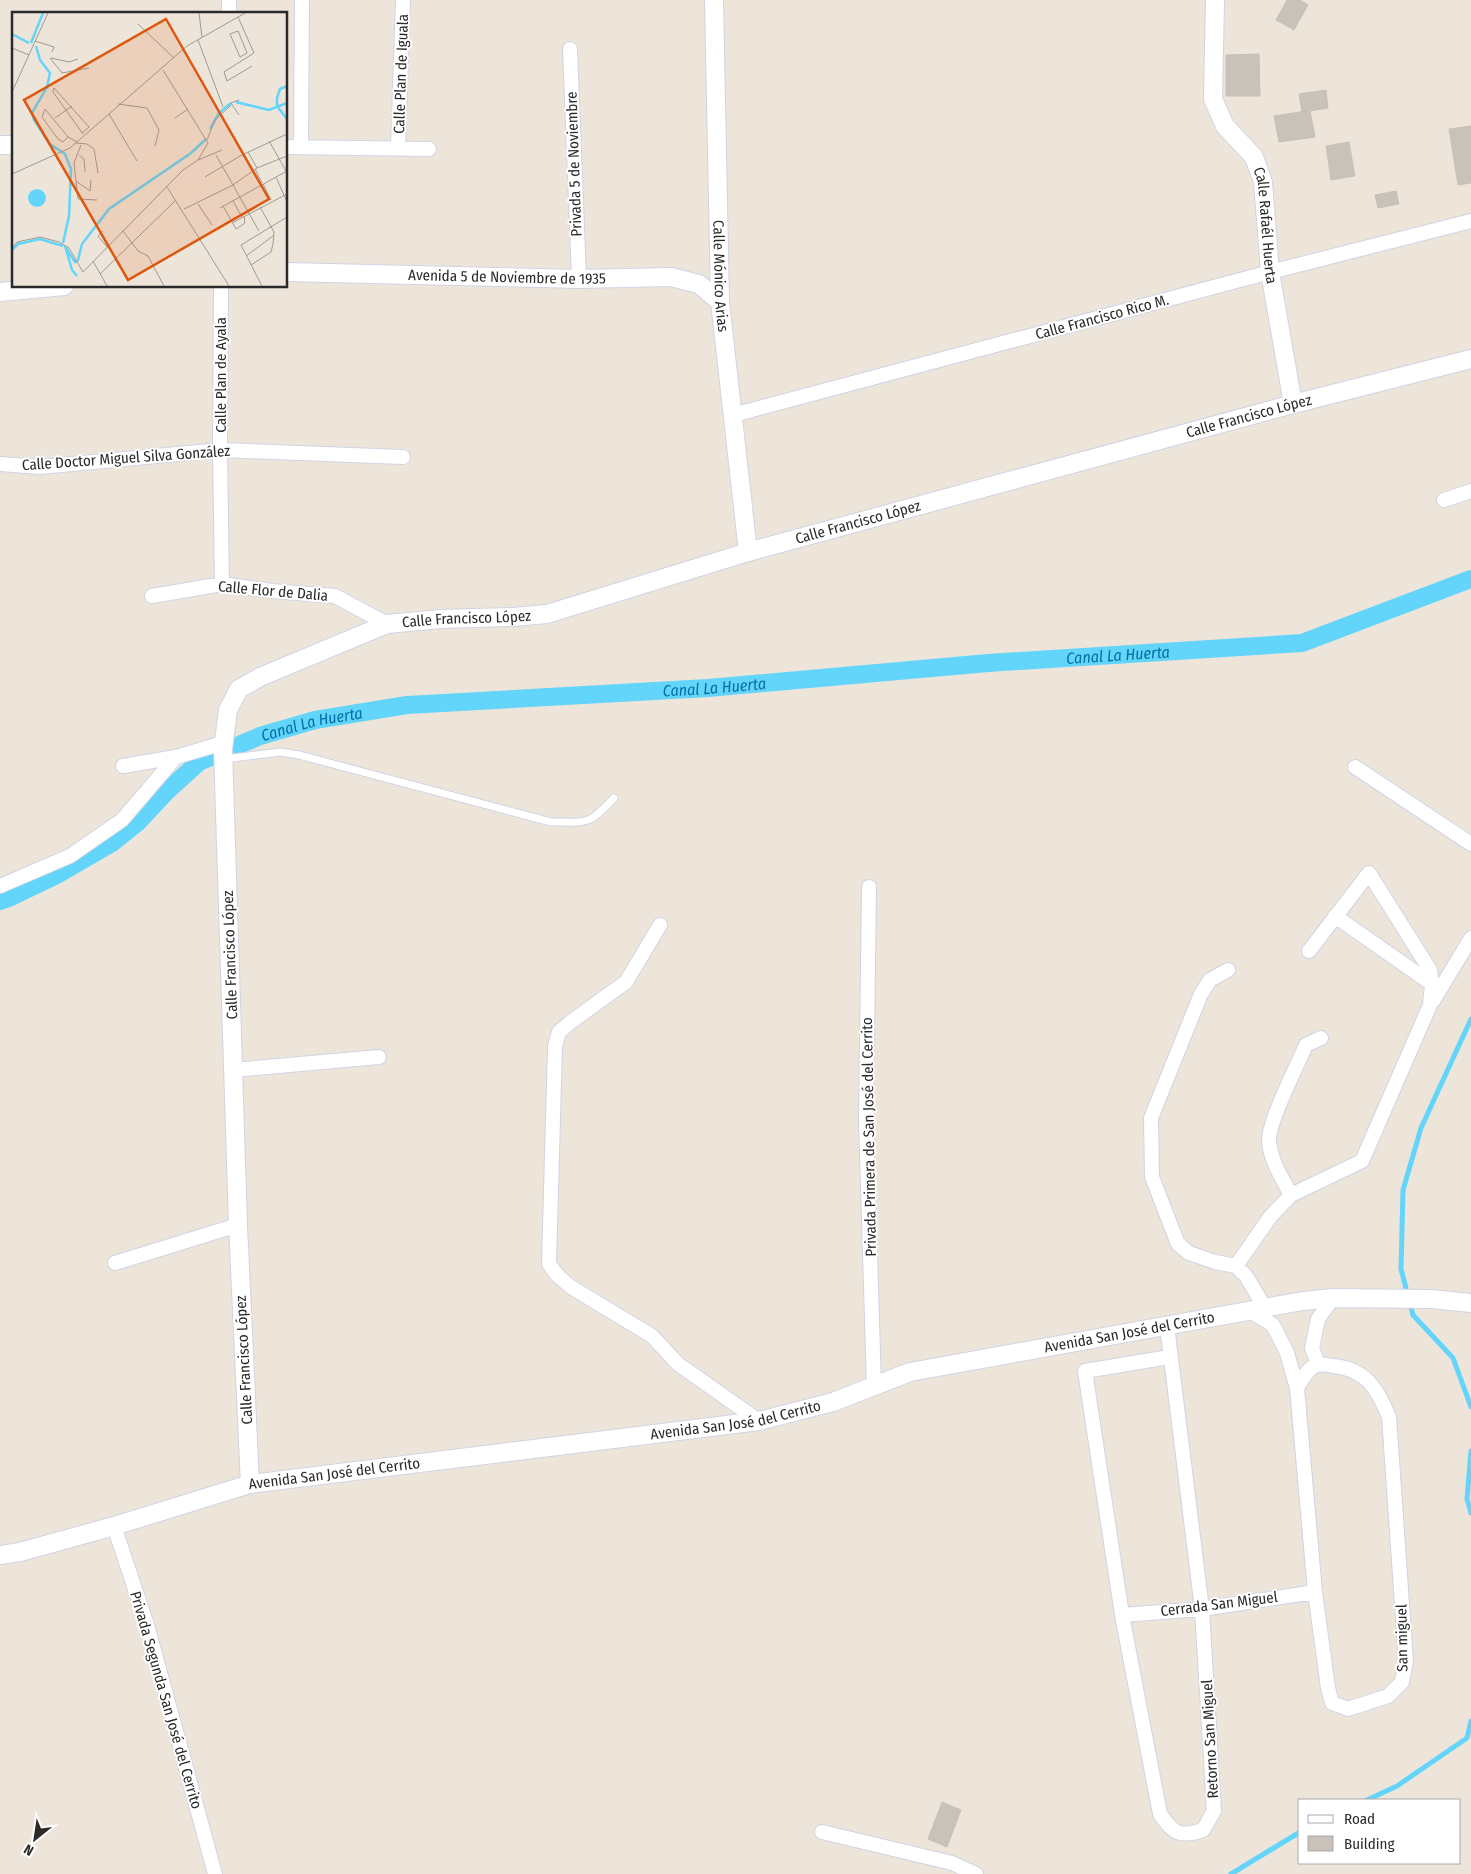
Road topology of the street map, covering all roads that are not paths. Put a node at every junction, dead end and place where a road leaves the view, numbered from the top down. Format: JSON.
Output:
{"nodes":[{"id":1,"x":302,"y":0,"type":"edge"},
{"id":2,"x":403,"y":0,"type":"edge"},
{"id":3,"x":714,"y":0,"type":"edge"},
{"id":4,"x":1214,"y":0,"type":"edge"},
{"id":5,"x":570,"y":49,"type":"dead end"},
{"id":6,"x":288,"y":147,"type":"edge"},
{"id":7,"x":300,"y":147,"type":"junction"},
{"id":8,"x":398,"y":147,"type":"junction"},
{"id":9,"x":429,"y":149,"type":"dead end"},
{"id":10,"x":1471,"y":221,"type":"edge"},
{"id":11,"x":288,"y":272,"type":"edge"},
{"id":12,"x":1270,"y":272,"type":"junction"},
{"id":13,"x":579,"y":279,"type":"junction"},
{"id":14,"x":43,"y":288,"type":"edge"},
{"id":15,"x":221,"y":288,"type":"edge"},
{"id":16,"x":0,"y":292,"type":"edge"},
{"id":17,"x":720,"y":302,"type":"junction"},
{"id":18,"x":1471,"y":359,"type":"edge"},
{"id":19,"x":1293,"y":404,"type":"junction"},
{"id":20,"x":733,"y":415,"type":"junction"},
{"id":21,"x":220,"y":450,"type":"junction"},
{"id":22,"x":403,"y":457,"type":"dead end"},
{"id":23,"x":0,"y":464,"type":"edge"},
{"id":24,"x":1471,"y":491,"type":"edge"},
{"id":25,"x":1444,"y":500,"type":"dead end"},
{"id":26,"x":748,"y":552,"type":"junction"},
{"id":27,"x":222,"y":584,"type":"junction"},
{"id":28,"x":152,"y":596,"type":"dead end"},
{"id":29,"x":387,"y":624,"type":"junction"},
{"id":30,"x":223,"y":751,"type":"junction"},
{"id":31,"x":176,"y":757,"type":"junction"},
{"id":32,"x":123,"y":766,"type":"dead end"},
{"id":33,"x":1355,"y":767,"type":"dead end"},
{"id":34,"x":614,"y":798,"type":"dead end"},
{"id":35,"x":1471,"y":844,"type":"edge"},
{"id":36,"x":0,"y":886,"type":"edge"},
{"id":37,"x":869,"y":888,"type":"dead end"},
{"id":38,"x":1335,"y":916,"type":"junction"},
{"id":39,"x":660,"y":925,"type":"dead end"},
{"id":40,"x":1471,"y":938,"type":"edge"},
{"id":41,"x":1308,"y":951,"type":"dead end"},
{"id":42,"x":1228,"y":970,"type":"dead end"},
{"id":43,"x":1432,"y":984,"type":"junction"},
{"id":44,"x":1430,"y":1005,"type":"junction"},
{"id":45,"x":1321,"y":1038,"type":"dead end"},
{"id":46,"x":379,"y":1057,"type":"dead end"},
{"id":47,"x":233,"y":1070,"type":"junction"},
{"id":48,"x":1291,"y":1195,"type":"junction"},
{"id":49,"x":238,"y":1225,"type":"junction"},
{"id":50,"x":114,"y":1263,"type":"dead end"},
{"id":51,"x":1236,"y":1266,"type":"junction"},
{"id":52,"x":1333,"y":1298,"type":"junction"},
{"id":53,"x":1471,"y":1303,"type":"edge"},
{"id":54,"x":1257,"y":1309,"type":"junction"},
{"id":55,"x":1166,"y":1326,"type":"junction"},
{"id":56,"x":1169,"y":1357,"type":"junction"},
{"id":57,"x":1318,"y":1364,"type":"junction"},
{"id":58,"x":874,"y":1386,"type":"junction"},
{"id":59,"x":1297,"y":1388,"type":"junction"},
{"id":60,"x":759,"y":1421,"type":"junction"},
{"id":61,"x":250,"y":1484,"type":"junction"},
{"id":62,"x":114,"y":1526,"type":"junction"},
{"id":63,"x":0,"y":1555,"type":"edge"},
{"id":64,"x":1315,"y":1592,"type":"junction"},
{"id":65,"x":1202,"y":1609,"type":"junction"},
{"id":66,"x":1122,"y":1615,"type":"junction"},
{"id":67,"x":822,"y":1832,"type":"dead end"},
{"id":68,"x":215,"y":1874,"type":"edge"},
{"id":69,"x":976,"y":1874,"type":"edge"}],
"edges":[{"from":1,"to":7,"type":"street"},
{"from":2,"to":8,"type":"street","name":"Calle Plan de Iguala"},
{"from":3,"to":17,"type":"street","name":"Calle Mónico Arias"},
{"from":4,"to":12,"type":"street","name":"Calle Rafaél Huerta"},
{"from":5,"to":13,"type":"street","name":"Privada 5 de Noviembre"},
{"from":6,"to":7,"type":"street"},
{"from":7,"to":8,"type":"street"},
{"from":8,"to":9,"type":"street"},
{"from":10,"to":12,"type":"street","name":"Calle Francisco Rico M."},
{"from":11,"to":13,"type":"street","name":"Avenida 5 de Noviembre de 1935"},
{"from":12,"to":19,"type":"street","name":"Calle Rafaél Huerta"},
{"from":12,"to":20,"type":"street","name":"Calle Francisco Rico M."},
{"from":13,"to":17,"type":"street","name":"Avenida 5 de Noviembre de 1935"},
{"from":14,"to":16,"type":"street"},
{"from":15,"to":21,"type":"street","name":"Calle Plan de Ayala"},
{"from":17,"to":20,"type":"street","name":"Calle Mónico Arias"},
{"from":18,"to":19,"type":"street","name":"Calle Francisco López"},
{"from":19,"to":26,"type":"street","name":"Calle Francisco López"},
{"from":20,"to":26,"type":"street","name":"Calle Mónico Arias"},
{"from":21,"to":22,"type":"street","name":"Calle Doctor Miguel Silva González"},
{"from":21,"to":23,"type":"street","name":"Calle Doctor Miguel Silva González"},
{"from":21,"to":27,"type":"street","name":"Calle Plan de Ayala"},
{"from":24,"to":25,"type":"street"},
{"from":26,"to":29,"type":"street","name":"Calle Francisco López"},
{"from":27,"to":28,"type":"street","name":"Calle Flor de Dalia"},
{"from":27,"to":29,"type":"street","name":"Calle Flor de Dalia"},
{"from":29,"to":30,"type":"street","name":"Calle Francisco López"},
{"from":30,"to":31,"type":"street"},
{"from":30,"to":34,"type":"lane"},
{"from":30,"to":47,"type":"street","name":"Calle Francisco López"},
{"from":31,"to":32,"type":"street"},
{"from":31,"to":36,"type":"street"},
{"from":33,"to":35,"type":"street"},
{"from":37,"to":58,"type":"street","name":"Privada Primera de San José del Cerrito"},
{"from":38,"to":41,"type":"street"},
{"from":38,"to":43,"type":"street"},
{"from":38,"to":43,"type":"street"},
{"from":39,"to":60,"type":"street"},
{"from":40,"to":44,"type":"street"},
{"from":42,"to":51,"type":"street"},
{"from":43,"to":44,"type":"street"},
{"from":44,"to":48,"type":"street"},
{"from":45,"to":48,"type":"street"},
{"from":46,"to":47,"type":"street"},
{"from":47,"to":49,"type":"street","name":"Calle Francisco López"},
{"from":48,"to":51,"type":"street"},
{"from":49,"to":50,"type":"street"},
{"from":49,"to":61,"type":"street","name":"Calle Francisco López"},
{"from":51,"to":54,"type":"street"},
{"from":52,"to":53,"type":"street","name":"Avenida San José del Cerrito"},
{"from":52,"to":54,"type":"street","name":"Avenida San José del Cerrito"},
{"from":52,"to":57,"type":"street"},
{"from":54,"to":55,"type":"street","name":"Avenida San José del Cerrito"},
{"from":54,"to":59,"type":"street","name":"San miguel"},
{"from":55,"to":56,"type":"street","name":"Retorno San Miguel"},
{"from":55,"to":58,"type":"street","name":"Avenida San José del Cerrito"},
{"from":56,"to":65,"type":"street","name":"Retorno San Miguel"},
{"from":56,"to":66,"type":"street","name":"Retorno San Miguel"},
{"from":57,"to":59,"type":"street"},
{"from":57,"to":64,"type":"street","name":"San miguel"},
{"from":58,"to":60,"type":"street","name":"Avenida San José del Cerrito"},
{"from":59,"to":64,"type":"street","name":"San miguel"},
{"from":60,"to":61,"type":"street","name":"Avenida San José del Cerrito"},
{"from":61,"to":62,"type":"street","name":"Avenida San José del Cerrito"},
{"from":62,"to":63,"type":"street","name":"Avenida San José del Cerrito"},
{"from":62,"to":68,"type":"street","name":"Privada Segunda San José del Cerrito"},
{"from":64,"to":65,"type":"street","name":"Cerrada San Miguel"},
{"from":65,"to":66,"type":"street","name":"Cerrada San Miguel"},
{"from":65,"to":66,"type":"street","name":"Retorno San Miguel"},
{"from":67,"to":69,"type":"street"}]}
